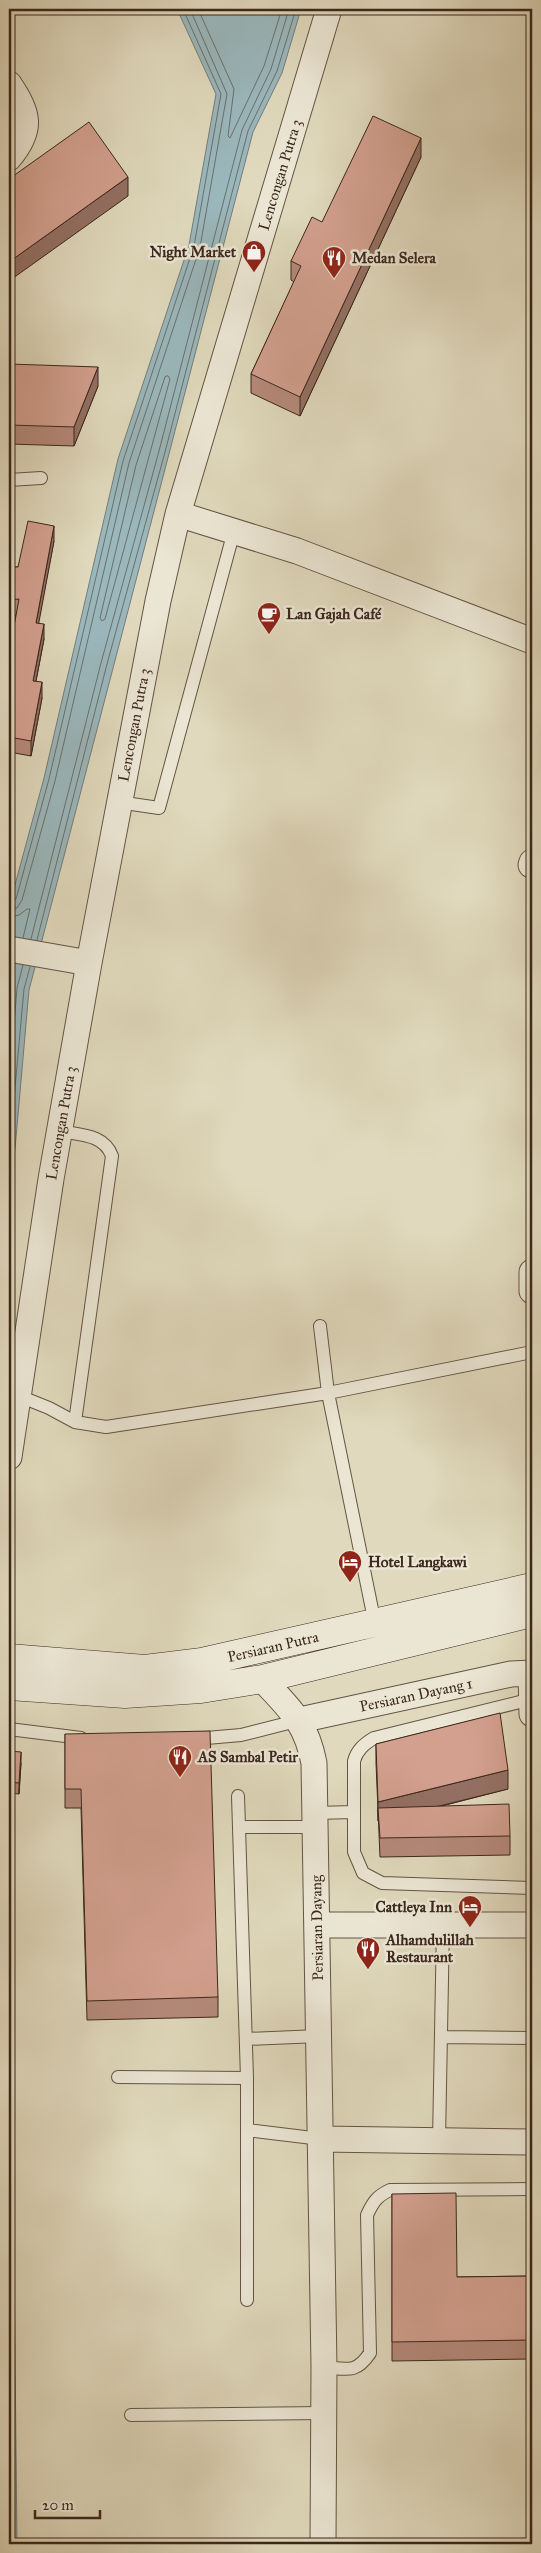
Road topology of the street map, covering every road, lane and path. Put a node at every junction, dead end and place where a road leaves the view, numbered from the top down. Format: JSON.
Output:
{"nodes":[{"id":1,"x":329,"y":9,"type":"edge"},
{"id":2,"x":9,"y":84,"type":"edge"},
{"id":3,"x":9,"y":158,"type":"edge"},
{"id":4,"x":41,"y":478,"type":"dead end"},
{"id":5,"x":9,"y":480,"type":"edge"},
{"id":6,"x":178,"y":514,"type":"junction"},
{"id":7,"x":234,"y":531,"type":"junction"},
{"id":8,"x":532,"y":641,"type":"edge"},
{"id":9,"x":118,"y":802,"type":"junction"},
{"id":10,"x":9,"y":949,"type":"edge"},
{"id":11,"x":89,"y":963,"type":"junction"},
{"id":12,"x":60,"y":1131,"type":"junction"},
{"id":13,"x":532,"y":1272,"type":"edge"},
{"id":14,"x":532,"y":1291,"type":"edge"},
{"id":15,"x":320,"y":1326,"type":"dead end"},
{"id":16,"x":532,"y":1352,"type":"edge"},
{"id":17,"x":328,"y":1393,"type":"junction"},
{"id":18,"x":19,"y":1396,"type":"junction"},
{"id":19,"x":75,"y":1422,"type":"junction"},
{"id":20,"x":9,"y":1458,"type":"edge"},
{"id":21,"x":532,"y":1587,"type":"edge"},
{"id":22,"x":532,"y":1613,"type":"edge"},
{"id":23,"x":375,"y":1624,"type":"junction"},
{"id":24,"x":9,"y":1658,"type":"edge"},
{"id":25,"x":532,"y":1673,"type":"edge"},
{"id":26,"x":262,"y":1679,"type":"junction"},
{"id":27,"x":9,"y":1686,"type":"edge"},
{"id":28,"x":532,"y":1699,"type":"edge"},
{"id":29,"x":532,"y":1714,"type":"edge"},
{"id":30,"x":300,"y":1720,"type":"junction"},
{"id":31,"x":9,"y":1729,"type":"edge"},
{"id":32,"x":95,"y":1740,"type":"edge"},
{"id":33,"x":182,"y":1740,"type":"edge"},
{"id":34,"x":238,"y":1796,"type":"dead end"},
{"id":35,"x":354,"y":1812,"type":"junction"},
{"id":36,"x":315,"y":1820,"type":"junction"},
{"id":37,"x":239,"y":1827,"type":"junction"},
{"id":38,"x":532,"y":1888,"type":"edge"},
{"id":39,"x":317,"y":1925,"type":"junction"},
{"id":40,"x":443,"y":1925,"type":"junction"},
{"id":41,"x":532,"y":1925,"type":"edge"},
{"id":42,"x":319,"y":2036,"type":"junction"},
{"id":43,"x":441,"y":2037,"type":"junction"},
{"id":44,"x":532,"y":2038,"type":"edge"},
{"id":45,"x":246,"y":2039,"type":"junction"},
{"id":46,"x":118,"y":2077,"type":"dead end"},
{"id":47,"x":247,"y":2078,"type":"junction"},
{"id":48,"x":247,"y":2130,"type":"junction"},
{"id":49,"x":322,"y":2139,"type":"junction"},
{"id":50,"x":439,"y":2141,"type":"junction"},
{"id":51,"x":532,"y":2142,"type":"edge"},
{"id":52,"x":532,"y":2189,"type":"edge"},
{"id":53,"x":248,"y":2300,"type":"dead end"},
{"id":54,"x":324,"y":2367,"type":"junction"},
{"id":55,"x":323,"y":2413,"type":"junction"},
{"id":56,"x":131,"y":2415,"type":"dead end"},
{"id":57,"x":323,"y":2544,"type":"edge"}],
"edges":[{"from":1,"to":6,"type":"street","name":"Lencongan Putra 3"},
{"from":2,"to":3,"type":"street"},
{"from":4,"to":5,"type":"lane"},
{"from":6,"to":7,"type":"street"},
{"from":6,"to":9,"type":"street","name":"Lencongan Putra 3"},
{"from":7,"to":8,"type":"street"},
{"from":7,"to":9,"type":"lane"},
{"from":9,"to":11,"type":"street","name":"Lencongan Putra 3"},
{"from":10,"to":11,"type":"street"},
{"from":11,"to":12,"type":"street","name":"Lencongan Putra 3"},
{"from":12,"to":18,"type":"street","name":"Lencongan Putra 3"},
{"from":12,"to":19,"type":"lane"},
{"from":13,"to":14,"type":"street"},
{"from":15,"to":17,"type":"lane"},
{"from":16,"to":17,"type":"lane"},
{"from":17,"to":19,"type":"lane"},
{"from":17,"to":23,"type":"lane"},
{"from":18,"to":19,"type":"lane"},
{"from":18,"to":20,"type":"street","name":"Lencongan Putra 3"},
{"from":21,"to":23,"type":"main road","name":"Persiaran Putra"},
{"from":22,"to":26,"type":"main road","name":"Persiaran Putra"},
{"from":23,"to":24,"type":"main road","name":"Persiaran Putra"},
{"from":25,"to":28,"type":"street"},
{"from":25,"to":30,"type":"street","name":"Persiaran Dayang 1"},
{"from":26,"to":27,"type":"main road","name":"Persiaran Putra"},
{"from":26,"to":30,"type":"street","name":"Persiaran Dayang"},
{"from":28,"to":29,"type":"street"},
{"from":28,"to":35,"type":"lane"},
{"from":30,"to":33,"type":"lane"},
{"from":30,"to":36,"type":"street","name":"Persiaran Dayang"},
{"from":31,"to":32,"type":"lane"},
{"from":34,"to":37,"type":"lane"},
{"from":35,"to":36,"type":"lane"},
{"from":35,"to":38,"type":"lane"},
{"from":36,"to":37,"type":"lane"},
{"from":36,"to":39,"type":"street","name":"Persiaran Dayang"},
{"from":37,"to":45,"type":"lane"},
{"from":39,"to":40,"type":"street"},
{"from":39,"to":42,"type":"street","name":"Persiaran Dayang"},
{"from":40,"to":41,"type":"street"},
{"from":40,"to":43,"type":"lane"},
{"from":42,"to":45,"type":"lane"},
{"from":42,"to":49,"type":"street","name":"Persiaran Dayang"},
{"from":43,"to":44,"type":"lane"},
{"from":43,"to":50,"type":"lane"},
{"from":45,"to":47,"type":"lane"},
{"from":46,"to":47,"type":"lane"},
{"from":47,"to":48,"type":"lane"},
{"from":48,"to":49,"type":"lane"},
{"from":48,"to":53,"type":"lane"},
{"from":49,"to":50,"type":"street"},
{"from":49,"to":54,"type":"street","name":"Persiaran Dayang"},
{"from":50,"to":51,"type":"street"},
{"from":52,"to":54,"type":"lane"},
{"from":54,"to":55,"type":"street","name":"Persiaran Dayang"},
{"from":55,"to":56,"type":"lane"},
{"from":55,"to":57,"type":"street","name":"Persiaran Dayang"}]}
